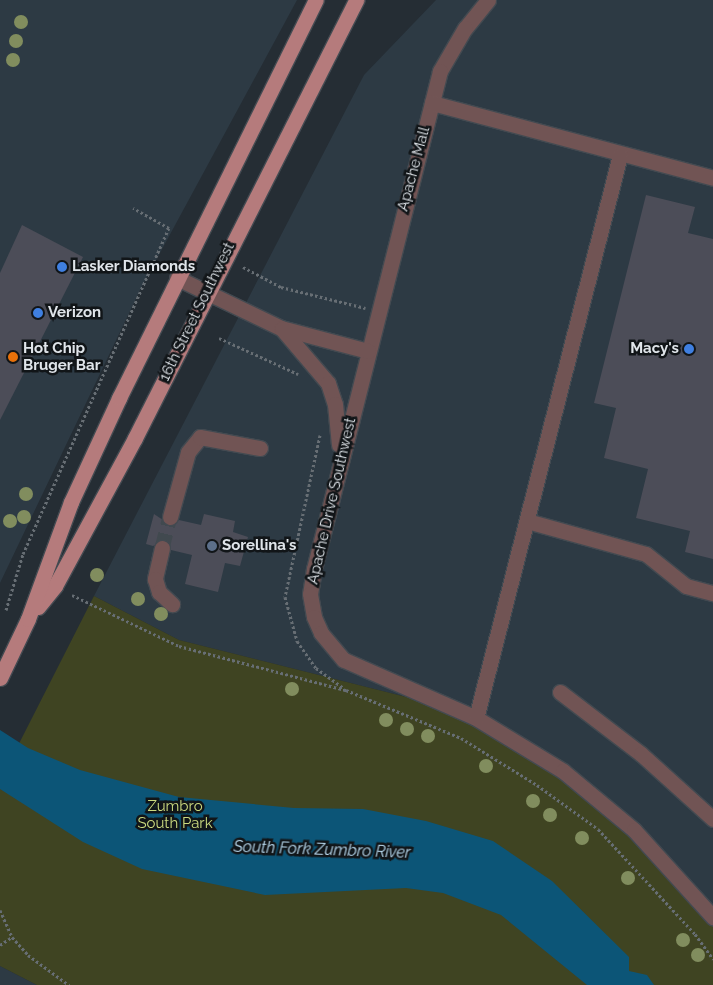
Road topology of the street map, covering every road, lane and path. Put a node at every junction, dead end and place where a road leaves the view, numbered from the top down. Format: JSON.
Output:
{"nodes":[{"id":1,"x":316,"y":0,"type":"edge"},
{"id":2,"x":356,"y":0,"type":"edge"},
{"id":3,"x":488,"y":0,"type":"edge"},
{"id":4,"x":432,"y":103,"type":"junction"},
{"id":5,"x":620,"y":155,"type":"junction"},
{"id":6,"x":713,"y":178,"type":"edge"},
{"id":7,"x":133,"y":208,"type":"dead end"},
{"id":8,"x":243,"y":267,"type":"dead end"},
{"id":9,"x":177,"y":278,"type":"junction"},
{"id":10,"x":206,"y":292,"type":"junction"},
{"id":11,"x":378,"y":312,"type":"junction"},
{"id":12,"x":281,"y":328,"type":"junction"},
{"id":13,"x":219,"y":338,"type":"dead end"},
{"id":14,"x":368,"y":351,"type":"junction"},
{"id":15,"x":305,"y":380,"type":"dead end"},
{"id":16,"x":322,"y":426,"type":"dead end"},
{"id":17,"x":260,"y":448,"type":"dead end"},
{"id":18,"x":339,"y":467,"type":"junction"},
{"id":19,"x":170,"y":517,"type":"tunnel mouth"},
{"id":20,"x":527,"y":521,"type":"junction"},
{"id":21,"x":162,"y":548,"type":"tunnel mouth"},
{"id":22,"x":713,"y":593,"type":"edge"},
{"id":23,"x":72,"y":595,"type":"dead end"},
{"id":24,"x":172,"y":604,"type":"dead end"},
{"id":25,"x":6,"y":610,"type":"dead end"},
{"id":26,"x":28,"y":619,"type":"junction"},
{"id":27,"x":0,"y":678,"type":"edge"},
{"id":28,"x":346,"y":690,"type":"junction"},
{"id":29,"x":560,"y":692,"type":"dead end"},
{"id":30,"x":476,"y":718,"type":"junction"},
{"id":31,"x":713,"y":819,"type":"edge"},
{"id":32,"x":0,"y":910,"type":"edge"},
{"id":33,"x":713,"y":917,"type":"edge"},
{"id":34,"x":12,"y":937,"type":"junction"},
{"id":35,"x":0,"y":944,"type":"edge"},
{"id":36,"x":713,"y":959,"type":"edge"},
{"id":37,"x":69,"y":985,"type":"edge"}],
"edges":[{"from":1,"to":9,"type":"main road","name":"16th Street Southwest"},
{"from":2,"to":10,"type":"main road","name":"16th Street Southwest"},
{"from":3,"to":4,"type":"street","name":"Apache Mall"},
{"from":4,"to":5,"type":"street"},
{"from":4,"to":11,"type":"street","name":"Apache Mall"},
{"from":5,"to":6,"type":"street"},
{"from":5,"to":20,"type":"street"},
{"from":7,"to":25,"type":"path"},
{"from":8,"to":11,"type":"path"},
{"from":9,"to":10,"type":"street"},
{"from":9,"to":26,"type":"main road","name":"16th Street Southwest"},
{"from":10,"to":12,"type":"street"},
{"from":10,"to":26,"type":"main road","name":"16th Street Southwest"},
{"from":11,"to":14,"type":"street","name":"Apache Mall"},
{"from":12,"to":14,"type":"street"},
{"from":12,"to":18,"type":"street"},
{"from":13,"to":15,"type":"path"},
{"from":14,"to":18,"type":"street","name":"Apache Drive Southwest"},
{"from":16,"to":28,"type":"path"},
{"from":17,"to":19,"type":"street"},
{"from":18,"to":30,"type":"street","name":"Apache Drive Southwest"},
{"from":20,"to":22,"type":"street"},
{"from":20,"to":30,"type":"street"},
{"from":21,"to":24,"type":"street"},
{"from":23,"to":28,"type":"path"},
{"from":26,"to":27,"type":"main road","name":"16th Street Southwest"},
{"from":28,"to":36,"type":"path"},
{"from":29,"to":31,"type":"street"},
{"from":30,"to":33,"type":"street","name":"Apache Drive Southwest"},
{"from":32,"to":34,"type":"path"},
{"from":34,"to":35,"type":"path"},
{"from":34,"to":37,"type":"path"}]}
